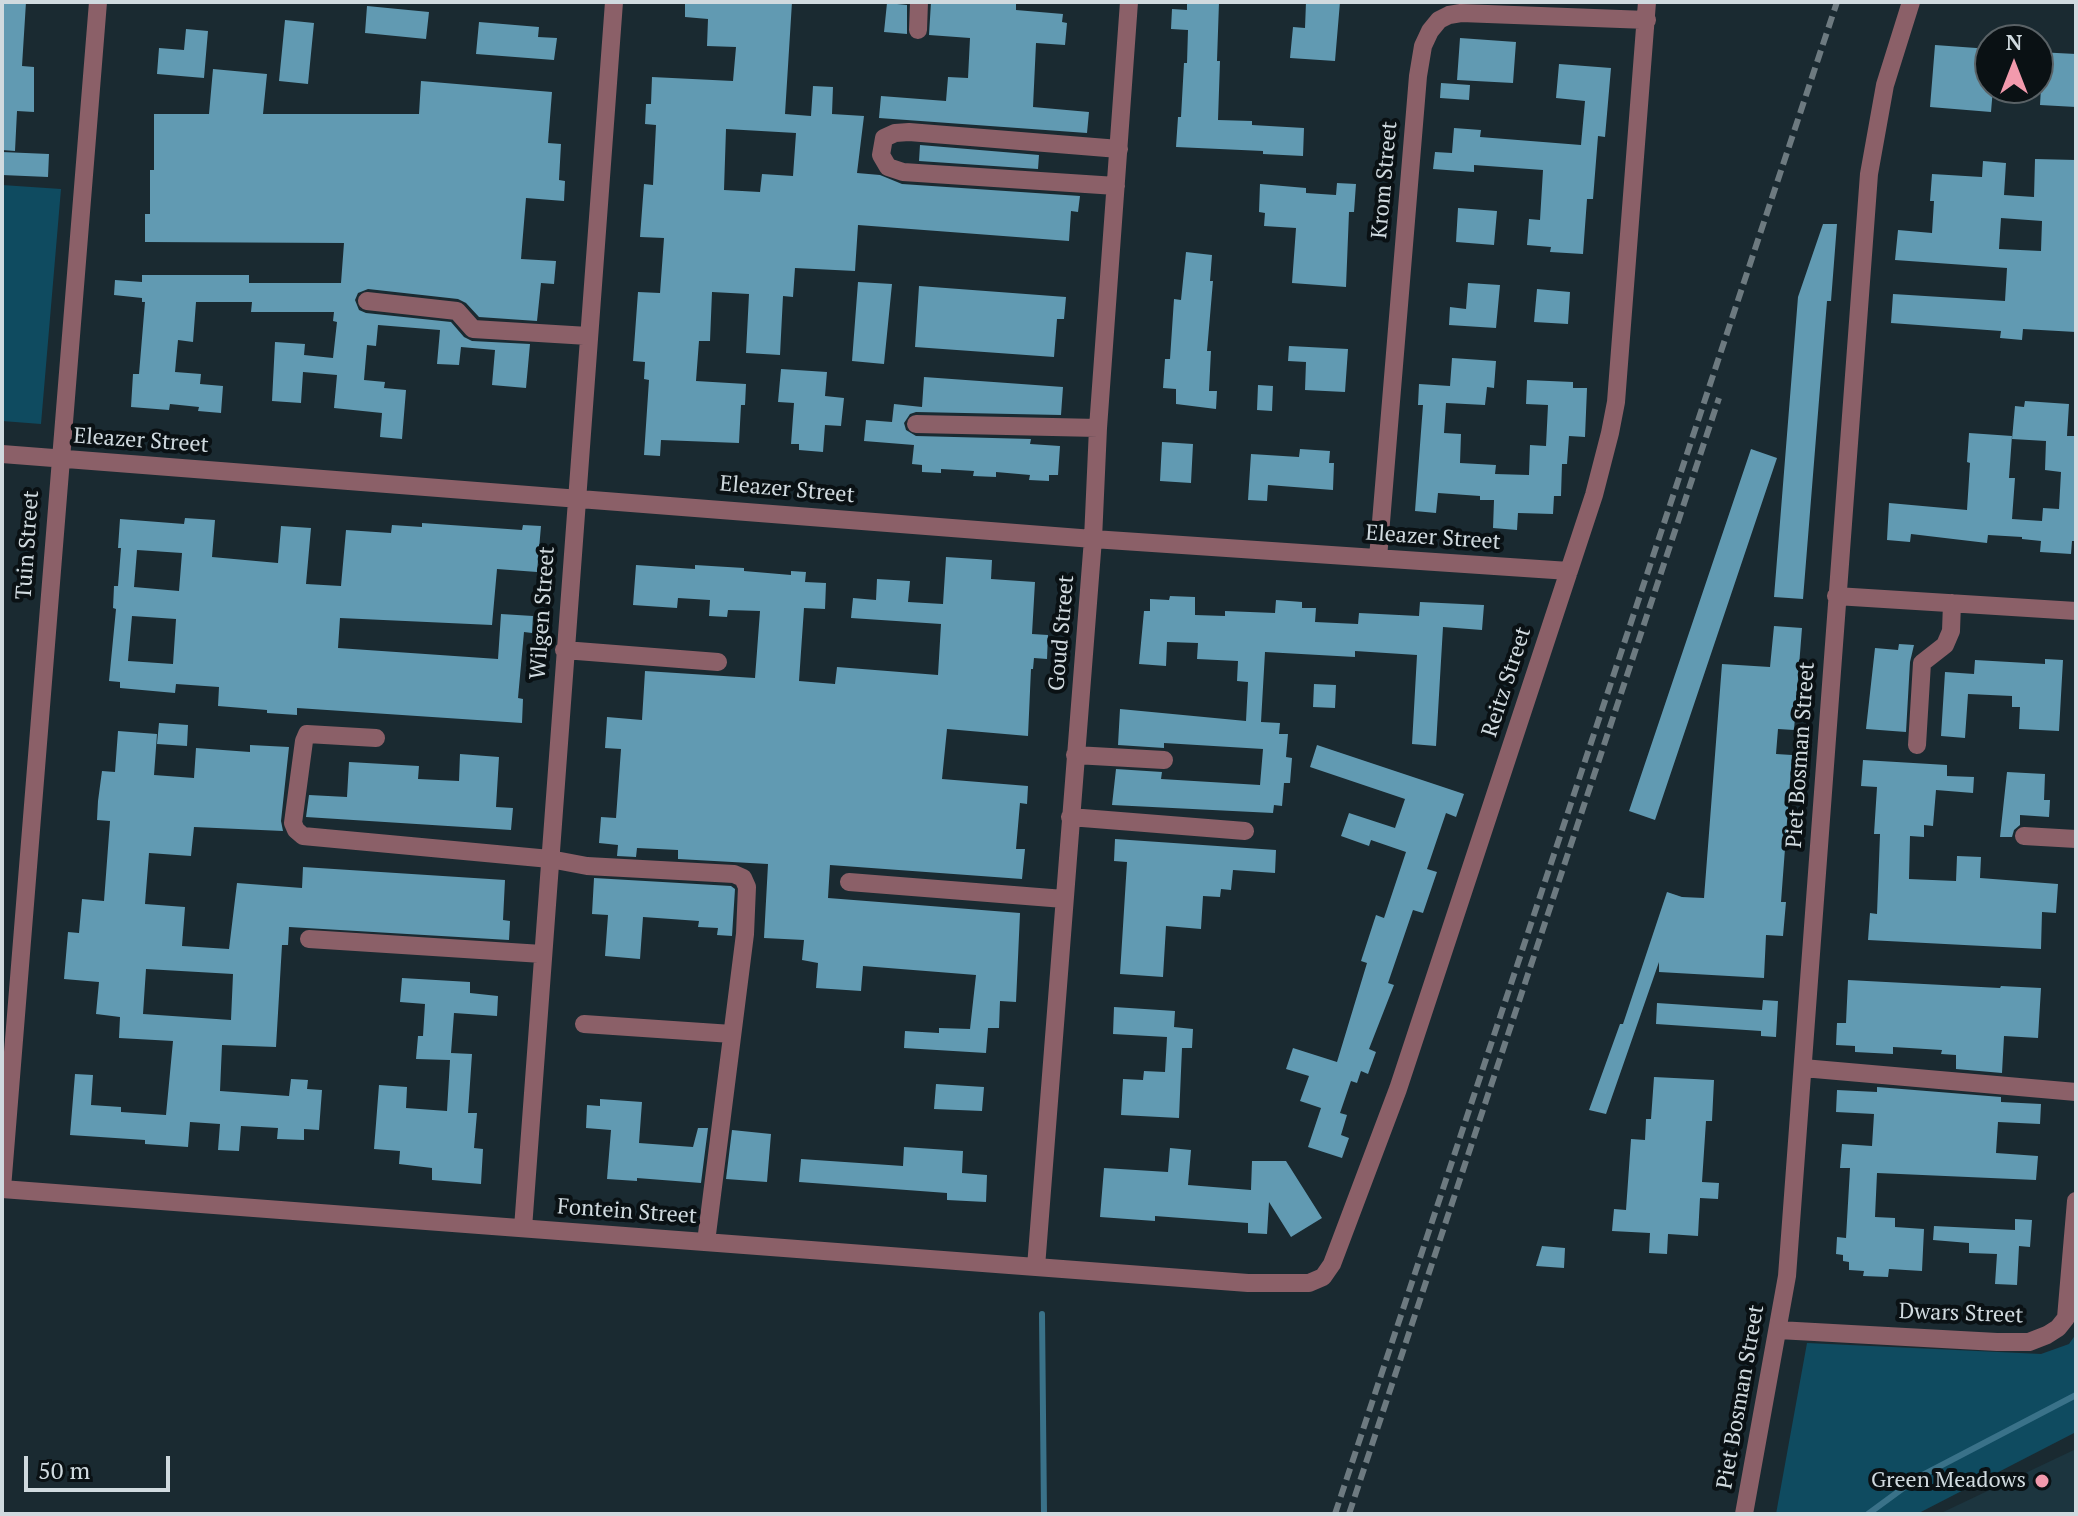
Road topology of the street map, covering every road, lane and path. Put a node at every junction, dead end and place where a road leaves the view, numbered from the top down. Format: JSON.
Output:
{"nodes":[{"id":1,"x":98,"y":2,"type":"edge"},
{"id":2,"x":614,"y":2,"type":"edge"},
{"id":3,"x":919,"y":2,"type":"edge"},
{"id":4,"x":1129,"y":2,"type":"edge"},
{"id":5,"x":1911,"y":2,"type":"edge"},
{"id":6,"x":1647,"y":11,"type":"edge"},
{"id":7,"x":918,"y":30,"type":"dead end"},
{"id":8,"x":1119,"y":149,"type":"junction"},
{"id":9,"x":1116,"y":186,"type":"junction"},
{"id":10,"x":367,"y":301,"type":"dead end"},
{"id":11,"x":588,"y":336,"type":"junction"},
{"id":12,"x":916,"y":424,"type":"dead end"},
{"id":13,"x":1098,"y":428,"type":"junction"},
{"id":14,"x":2,"y":454,"type":"edge"},
{"id":15,"x":59,"y":459,"type":"junction"},
{"id":16,"x":575,"y":497,"type":"junction"},
{"id":17,"x":1093,"y":539,"type":"junction"},
{"id":18,"x":1378,"y":558,"type":"junction"},
{"id":19,"x":1569,"y":571,"type":"junction"},
{"id":20,"x":1836,"y":596,"type":"junction"},
{"id":21,"x":1952,"y":603,"type":"junction"},
{"id":22,"x":2076,"y":611,"type":"edge"},
{"id":23,"x":564,"y":650,"type":"junction"},
{"id":24,"x":718,"y":662,"type":"dead end"},
{"id":25,"x":376,"y":738,"type":"dead end"},
{"id":26,"x":1917,"y":745,"type":"dead end"},
{"id":27,"x":1075,"y":755,"type":"junction"},
{"id":28,"x":1164,"y":760,"type":"dead end"},
{"id":29,"x":1070,"y":817,"type":"junction"},
{"id":30,"x":1245,"y":831,"type":"dead end"},
{"id":31,"x":2024,"y":836,"type":"dead end"},
{"id":32,"x":2076,"y":839,"type":"edge"},
{"id":33,"x":550,"y":859,"type":"junction"},
{"id":34,"x":849,"y":882,"type":"dead end"},
{"id":35,"x":1064,"y":899,"type":"junction"},
{"id":36,"x":309,"y":939,"type":"dead end"},
{"id":37,"x":542,"y":954,"type":"junction"},
{"id":38,"x":584,"y":1024,"type":"dead end"},
{"id":39,"x":732,"y":1034,"type":"junction"},
{"id":40,"x":1803,"y":1068,"type":"junction"},
{"id":41,"x":2076,"y":1092,"type":"edge"},
{"id":42,"x":2,"y":1189,"type":"edge"},
{"id":43,"x":2076,"y":1201,"type":"edge"},
{"id":44,"x":523,"y":1228,"type":"junction"},
{"id":45,"x":706,"y":1242,"type":"junction"},
{"id":46,"x":1036,"y":1267,"type":"junction"},
{"id":47,"x":1248,"y":1283,"type":"joint"},
{"id":48,"x":1778,"y":1330,"type":"junction"},
{"id":49,"x":1744,"y":1514,"type":"edge"}],
"edges":[{"from":1,"to":15,"type":"street","name":"Tuin Street"},
{"from":2,"to":11,"type":"street","name":"Wilgen Street"},
{"from":3,"to":7,"type":"street"},
{"from":4,"to":8,"type":"street","name":"Goud Street"},
{"from":5,"to":20,"type":"street","name":"Piet Bosman Street"},
{"from":6,"to":18,"type":"street","name":"Krom Street"},
{"from":6,"to":19,"type":"street","name":"Reitz Street"},
{"from":8,"to":9,"type":"street","name":"Goud Street"},
{"from":8,"to":9,"type":"street"},
{"from":9,"to":13,"type":"street","name":"Goud Street"},
{"from":10,"to":11,"type":"street"},
{"from":11,"to":16,"type":"street","name":"Wilgen Street"},
{"from":12,"to":13,"type":"street"},
{"from":13,"to":17,"type":"street","name":"Goud Street"},
{"from":14,"to":15,"type":"street","name":"Eleazer Street"},
{"from":15,"to":16,"type":"street","name":"Eleazer Street"},
{"from":15,"to":42,"type":"street","name":"Tuin Street"},
{"from":16,"to":17,"type":"street","name":"Eleazer Street"},
{"from":16,"to":23,"type":"street","name":"Wilgen Street"},
{"from":17,"to":18,"type":"street","name":"Eleazer Street"},
{"from":17,"to":27,"type":"street","name":"Goud Street"},
{"from":18,"to":19,"type":"street","name":"Eleazer Street"},
{"from":19,"to":47,"type":"street","name":"Reitz Street"},
{"from":20,"to":21,"type":"street"},
{"from":20,"to":40,"type":"street","name":"Piet Bosman Street"},
{"from":21,"to":22,"type":"street"},
{"from":21,"to":26,"type":"street"},
{"from":23,"to":24,"type":"street"},
{"from":23,"to":33,"type":"street","name":"Wilgen Street"},
{"from":25,"to":33,"type":"street"},
{"from":27,"to":28,"type":"street"},
{"from":27,"to":29,"type":"street","name":"Goud Street"},
{"from":29,"to":30,"type":"street"},
{"from":29,"to":35,"type":"street","name":"Goud Street"},
{"from":31,"to":32,"type":"street"},
{"from":33,"to":37,"type":"street","name":"Wilgen Street"},
{"from":33,"to":39,"type":"street"},
{"from":34,"to":35,"type":"street"},
{"from":35,"to":46,"type":"street","name":"Goud Street"},
{"from":36,"to":37,"type":"street"},
{"from":37,"to":44,"type":"street","name":"Wilgen Street"},
{"from":38,"to":39,"type":"street"},
{"from":39,"to":45,"type":"street"},
{"from":40,"to":41,"type":"street"},
{"from":40,"to":48,"type":"street","name":"Piet Bosman Street"},
{"from":42,"to":44,"type":"street","name":"Fontein Street"},
{"from":43,"to":48,"type":"street","name":"Dwars Street"},
{"from":44,"to":45,"type":"street","name":"Fontein Street"},
{"from":45,"to":46,"type":"street","name":"Fontein Street"},
{"from":46,"to":47,"type":"street","name":"Fontein Street"},
{"from":48,"to":49,"type":"street","name":"Piet Bosman Street"}]}
